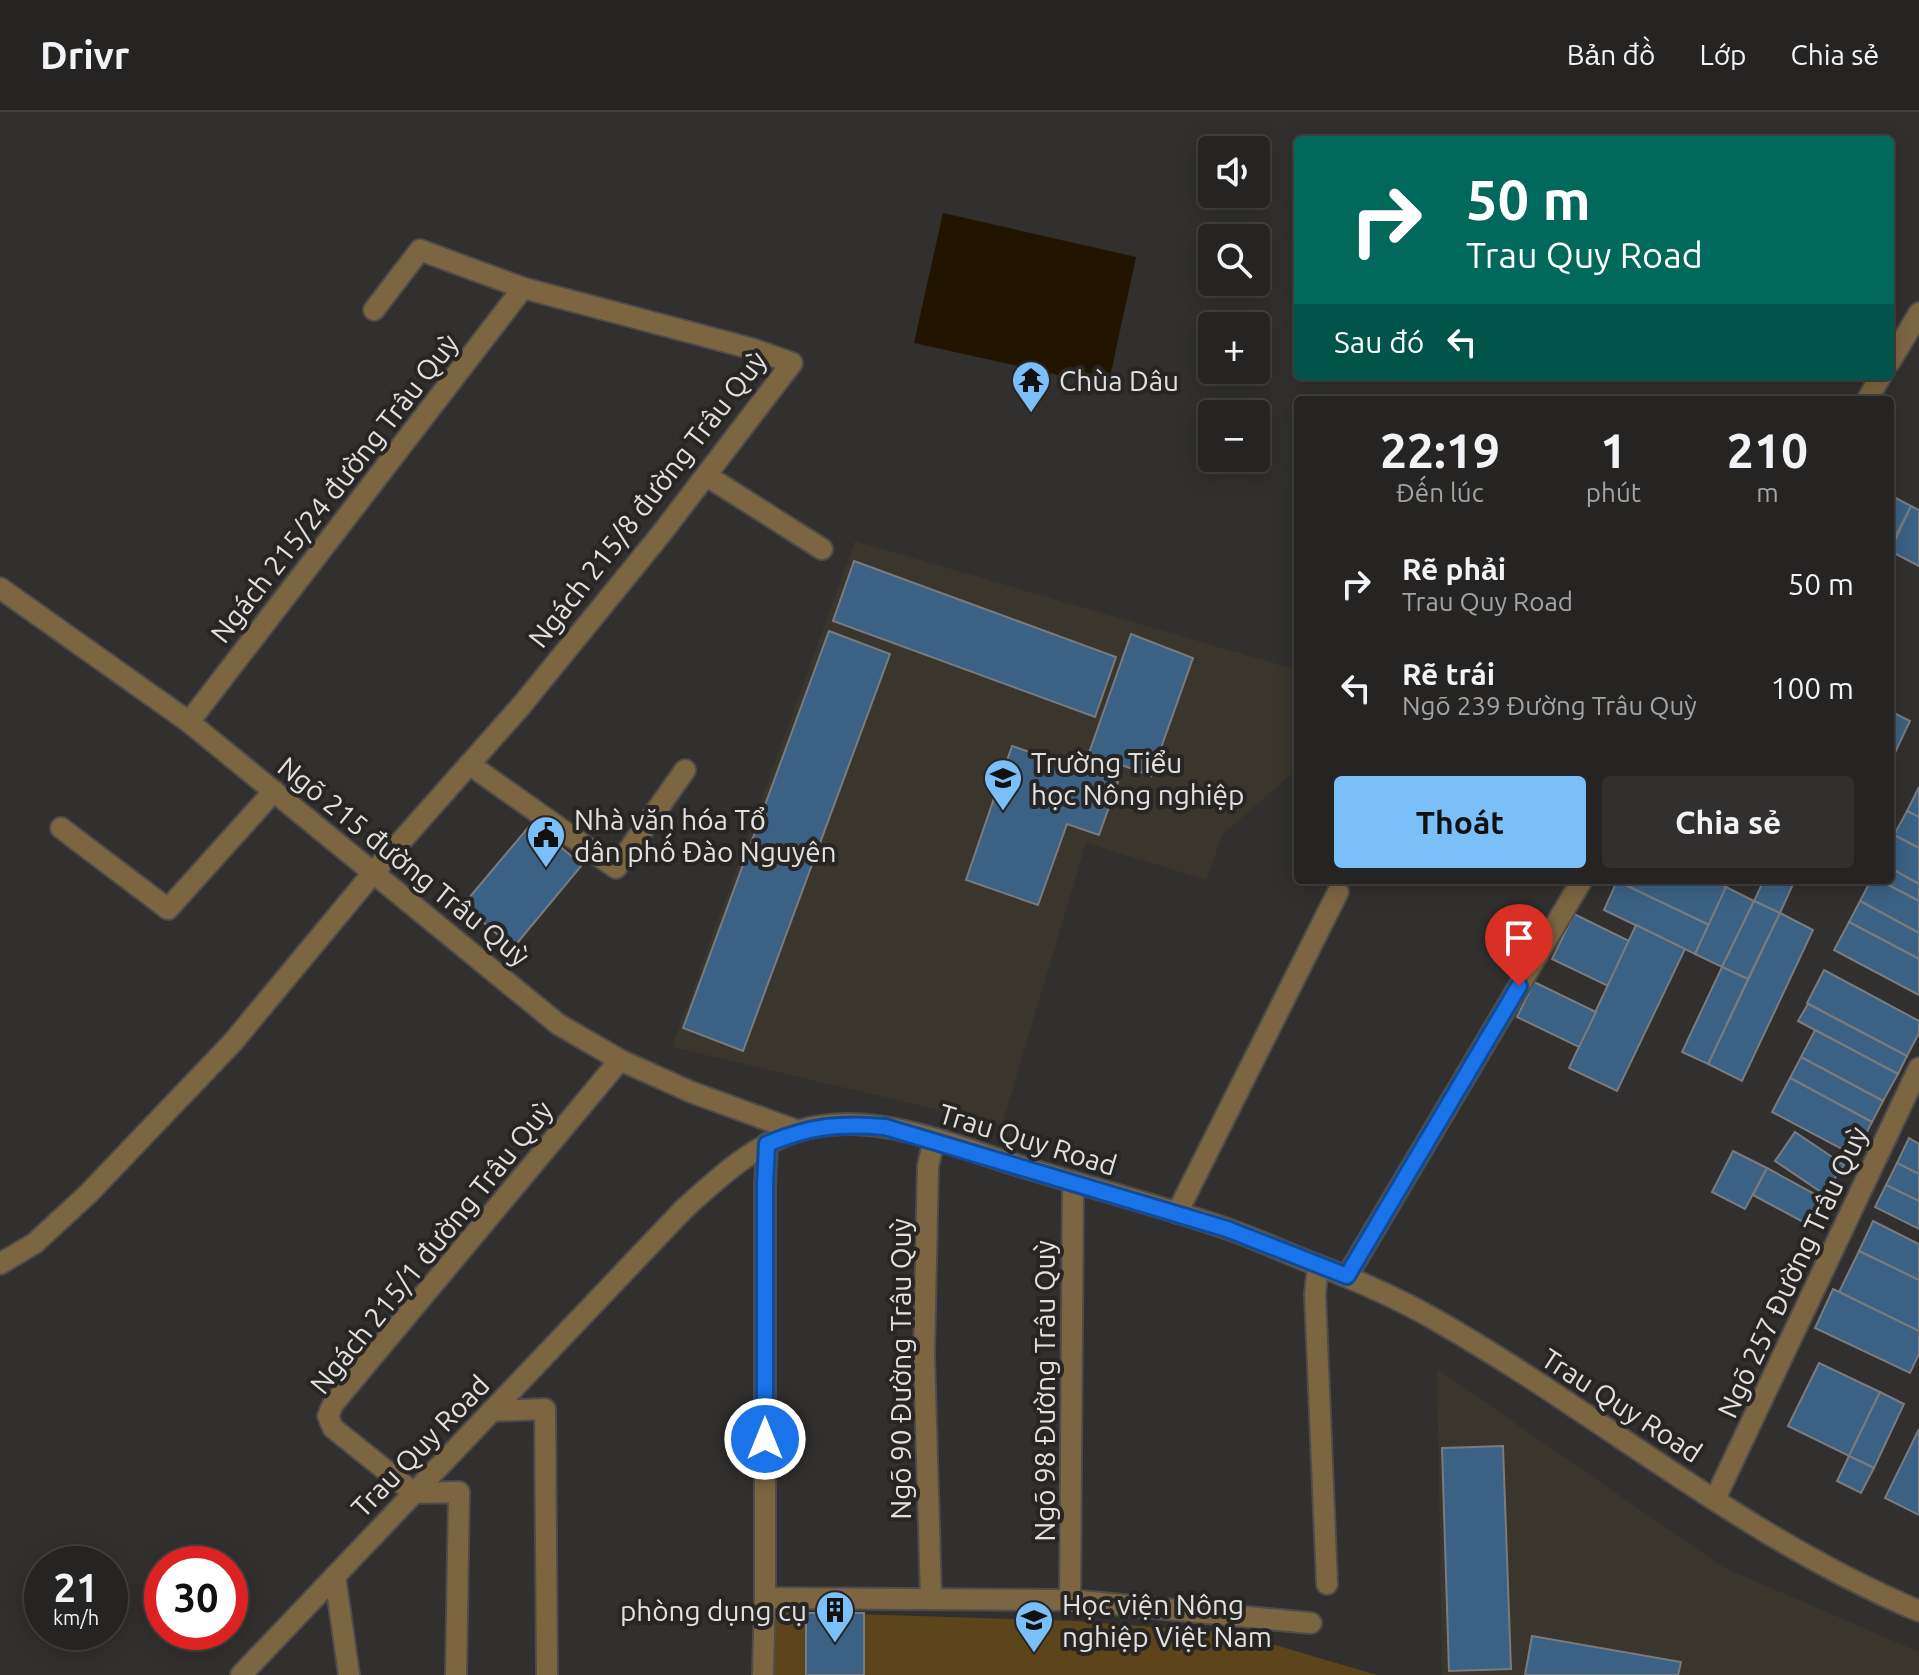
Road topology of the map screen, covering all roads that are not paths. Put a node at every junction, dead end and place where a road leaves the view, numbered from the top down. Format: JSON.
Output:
{"nodes":[{"id":1,"x":523,"y":288,"type":"junction"},
{"id":2,"x":374,"y":310,"type":"dead end"},
{"id":3,"x":1919,"y":313,"type":"edge"},
{"id":4,"x":1894,"y":355,"type":"edge"},
{"id":5,"x":707,"y":476,"type":"junction"},
{"id":6,"x":822,"y":549,"type":"dead end"},
{"id":7,"x":0,"y":588,"type":"edge"},
{"id":8,"x":189,"y":722,"type":"junction"},
{"id":9,"x":469,"y":764,"type":"junction"},
{"id":10,"x":685,"y":770,"type":"dead end"},
{"id":11,"x":274,"y":791,"type":"junction"},
{"id":12,"x":61,"y":828,"type":"dead end"},
{"id":13,"x":373,"y":873,"type":"junction"},
{"id":14,"x":1580,"y":884,"type":"edge"},
{"id":15,"x":1338,"y":892,"type":"dead end"},
{"id":16,"x":620,"y":1060,"type":"junction"},
{"id":17,"x":1919,"y":1068,"type":"edge"},
{"id":18,"x":1911,"y":1104,"type":"edge"},
{"id":19,"x":798,"y":1131,"type":"junction"},
{"id":20,"x":934,"y":1140,"type":"junction"},
{"id":21,"x":767,"y":1144,"type":"junction"},
{"id":22,"x":1073,"y":1182,"type":"junction"},
{"id":23,"x":1177,"y":1213,"type":"junction"},
{"id":24,"x":0,"y":1264,"type":"edge"},
{"id":25,"x":1318,"y":1266,"type":"junction"},
{"id":26,"x":1347,"y":1276,"type":"junction"},
{"id":27,"x":492,"y":1411,"type":"junction"},
{"id":28,"x":414,"y":1493,"type":"junction"},
{"id":29,"x":1715,"y":1499,"type":"junction"},
{"id":30,"x":335,"y":1576,"type":"junction"},
{"id":31,"x":1327,"y":1584,"type":"dead end"},
{"id":32,"x":931,"y":1597,"type":"junction"},
{"id":33,"x":765,"y":1598,"type":"junction"},
{"id":34,"x":1070,"y":1600,"type":"junction"},
{"id":35,"x":1919,"y":1611,"type":"edge"},
{"id":36,"x":1311,"y":1623,"type":"dead end"},
{"id":37,"x":241,"y":1675,"type":"edge"},
{"id":38,"x":349,"y":1675,"type":"edge"},
{"id":39,"x":456,"y":1675,"type":"edge"},
{"id":40,"x":547,"y":1675,"type":"edge"},
{"id":41,"x":763,"y":1675,"type":"edge"}],
"edges":[{"from":1,"to":2,"type":"street","name":"Ngách 215/8 đường Trâu Quỳ"},
{"from":1,"to":5,"type":"street","name":"Ngách 215/8 đường Trâu Quỳ"},
{"from":1,"to":8,"type":"street","name":"Ngách 215/24 đường Trâu Quỳ"},
{"from":3,"to":4,"type":"street"},
{"from":5,"to":6,"type":"street"},
{"from":5,"to":9,"type":"street","name":"Ngách 215/8 đường Trâu Quỳ"},
{"from":7,"to":8,"type":"street","name":"Ngõ 215 đường Trâu Quỳ"},
{"from":8,"to":11,"type":"street","name":"Ngõ 215 đường Trâu Quỳ"},
{"from":9,"to":10,"type":"street"},
{"from":9,"to":13,"type":"street","name":"Ngách 215/8 đường Trâu Quỳ"},
{"from":11,"to":12,"type":"street"},
{"from":11,"to":13,"type":"street","name":"Ngõ 215 đường Trâu Quỳ"},
{"from":13,"to":16,"type":"street","name":"Ngõ 215 đường Trâu Quỳ"},
{"from":13,"to":24,"type":"street","name":"Ngách 215/8 đường Trâu Quỳ"},
{"from":14,"to":26,"type":"street"},
{"from":15,"to":23,"type":"street"},
{"from":16,"to":19,"type":"street","name":"Ngõ 215 đường Trâu Quỳ"},
{"from":16,"to":28,"type":"street","name":"Ngách 215/1 đường Trâu Quỳ"},
{"from":17,"to":18,"type":"street","name":"Ngõ 257 Đường Trâu Quỳ"},
{"from":18,"to":29,"type":"street","name":"Ngõ 257 Đường Trâu Quỳ"},
{"from":19,"to":20,"type":"street","name":"Trau Quy Road"},
{"from":19,"to":21,"type":"street","name":"Trau Quy Road"},
{"from":20,"to":22,"type":"street","name":"Trau Quy Road"},
{"from":20,"to":32,"type":"street","name":"Ngõ 90 Đường Trâu Quỳ"},
{"from":21,"to":27,"type":"street","name":"Trau Quy Road"},
{"from":21,"to":33,"type":"street"},
{"from":22,"to":23,"type":"street","name":"Trau Quy Road"},
{"from":22,"to":34,"type":"street","name":"Ngõ 98 Đường Trâu Quỳ"},
{"from":23,"to":25,"type":"street","name":"Trau Quy Road"},
{"from":25,"to":26,"type":"street","name":"Trau Quy Road"},
{"from":25,"to":31,"type":"street"},
{"from":26,"to":29,"type":"street","name":"Trau Quy Road"},
{"from":27,"to":28,"type":"street","name":"Trau Quy Road"},
{"from":27,"to":40,"type":"street"},
{"from":28,"to":30,"type":"street","name":"Trau Quy Road"},
{"from":28,"to":39,"type":"street"},
{"from":29,"to":35,"type":"street","name":"Trau Quy Road"},
{"from":30,"to":37,"type":"street","name":"Trau Quy Road"},
{"from":30,"to":38,"type":"street"},
{"from":32,"to":33,"type":"street"},
{"from":32,"to":34,"type":"street"},
{"from":33,"to":41,"type":"street"},
{"from":34,"to":36,"type":"street"}]}
